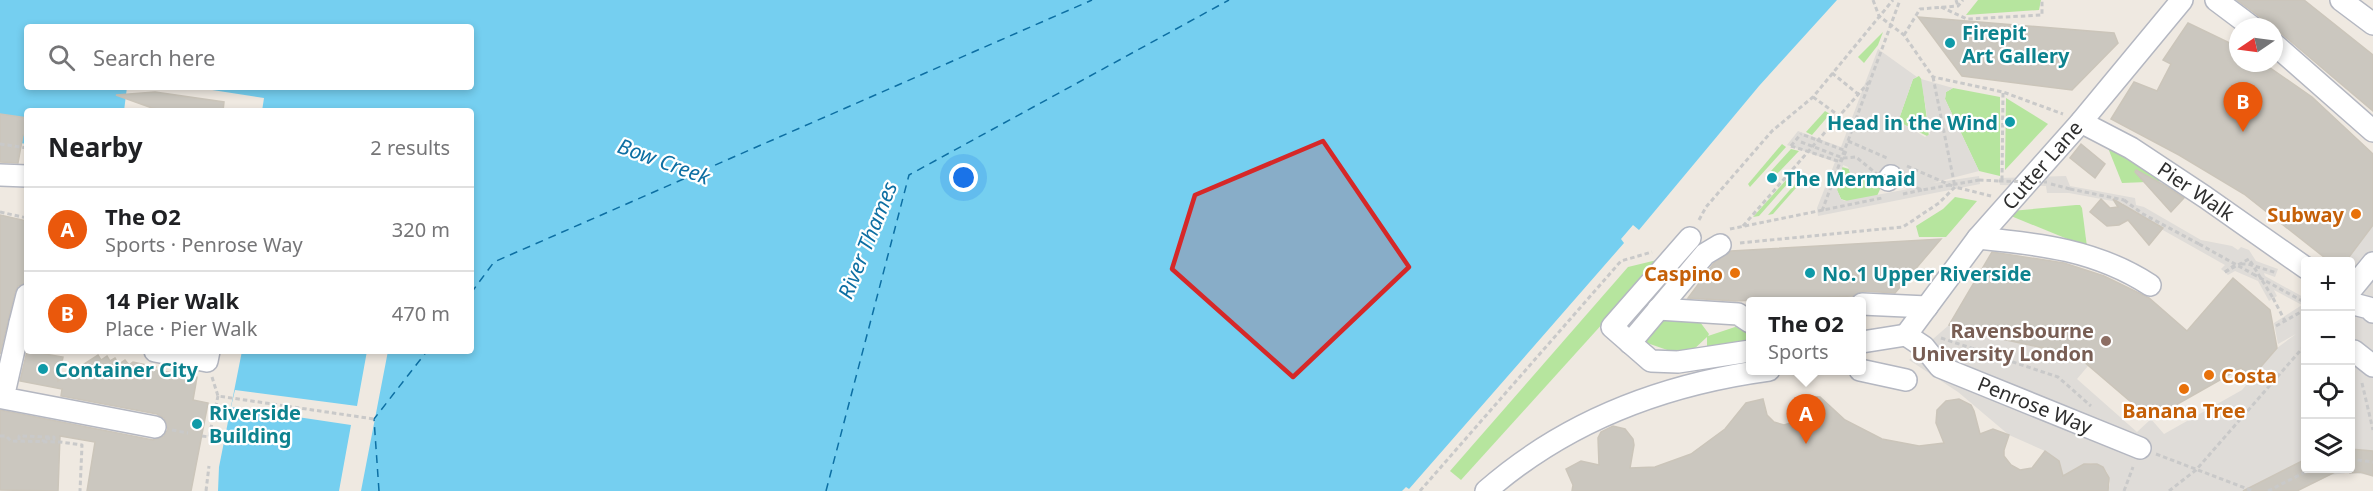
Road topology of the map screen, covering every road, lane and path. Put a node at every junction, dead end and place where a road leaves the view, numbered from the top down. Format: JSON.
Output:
{"nodes":[{"id":1,"x":1873,"y":0,"type":"edge"},
{"id":2,"x":1893,"y":0,"type":"edge"},
{"id":3,"x":1900,"y":0,"type":"edge"},
{"id":4,"x":1956,"y":0,"type":"edge"},
{"id":5,"x":1963,"y":0,"type":"edge"},
{"id":6,"x":2042,"y":0,"type":"edge"},
{"id":7,"x":2182,"y":0,"type":"edge"},
{"id":8,"x":2217,"y":0,"type":"edge"},
{"id":9,"x":2341,"y":0,"type":"edge"},
{"id":10,"x":1958,"y":6,"type":"junction"},
{"id":11,"x":1941,"y":7,"type":"junction"},
{"id":12,"x":1878,"y":16,"type":"junction"},
{"id":13,"x":2240,"y":18,"type":"edge"},
{"id":14,"x":2373,"y":24,"type":"edge"},
{"id":15,"x":1891,"y":26,"type":"junction"},
{"id":16,"x":1904,"y":35,"type":"junction"},
{"id":17,"x":2283,"y":52,"type":"edge"},
{"id":18,"x":1832,"y":73,"type":"junction"},
{"id":19,"x":1933,"y":77,"type":"junction"},
{"id":20,"x":1870,"y":80,"type":"junction"},
{"id":21,"x":2003,"y":92,"type":"junction"},
{"id":22,"x":1858,"y":94,"type":"junction"},
{"id":23,"x":1813,"y":97,"type":"junction"},
{"id":24,"x":2042,"y":104,"type":"dead end"},
{"id":25,"x":1838,"y":115,"type":"junction"},
{"id":26,"x":2081,"y":122,"type":"junction"},
{"id":27,"x":2373,"y":131,"type":"edge"},
{"id":28,"x":1801,"y":142,"type":"dead end"},
{"id":29,"x":0,"y":144,"type":"edge"},
{"id":30,"x":24,"y":148,"type":"edge"},
{"id":31,"x":1843,"y":158,"type":"junction"},
{"id":32,"x":0,"y":174,"type":"edge"},
{"id":33,"x":2003,"y":175,"type":"dead end"},
{"id":34,"x":24,"y":176,"type":"edge"},
{"id":35,"x":1891,"y":187,"type":"junction"},
{"id":36,"x":1955,"y":187,"type":"junction"},
{"id":37,"x":1922,"y":190,"type":"junction"},
{"id":38,"x":1998,"y":198,"type":"dead end"},
{"id":39,"x":1822,"y":211,"type":"junction"},
{"id":40,"x":0,"y":212,"type":"edge"},
{"id":41,"x":24,"y":217,"type":"edge"},
{"id":42,"x":1741,"y":227,"type":"junction"},
{"id":43,"x":1690,"y":237,"type":"joint"},
{"id":44,"x":1721,"y":238,"type":"junction"},
{"id":45,"x":1978,"y":238,"type":"junction"},
{"id":46,"x":1660,"y":250,"type":"dead end"},
{"id":47,"x":2373,"y":263,"type":"edge"},
{"id":48,"x":2236,"y":264,"type":"junction"},
{"id":49,"x":2301,"y":264,"type":"edge"},
{"id":50,"x":2277,"y":273,"type":"dead end"},
{"id":51,"x":2150,"y":285,"type":"dead end"},
{"id":52,"x":2355,"y":285,"type":"edge"},
{"id":53,"x":2301,"y":300,"type":"edge"},
{"id":54,"x":1866,"y":304,"type":"edge"},
{"id":55,"x":2355,"y":304,"type":"edge"},
{"id":56,"x":1927,"y":306,"type":"junction"},
{"id":57,"x":1658,"y":309,"type":"junction"},
{"id":58,"x":2302,"y":311,"type":"edge"},
{"id":59,"x":2373,"y":312,"type":"edge"},
{"id":60,"x":1746,"y":315,"type":"edge"},
{"id":61,"x":2285,"y":321,"type":"junction"},
{"id":62,"x":24,"y":324,"type":"edge"},
{"id":63,"x":2276,"y":326,"type":"dead end"},
{"id":64,"x":1909,"y":331,"type":"junction"},
{"id":65,"x":1866,"y":341,"type":"edge"},
{"id":66,"x":1629,"y":343,"type":"junction"},
{"id":67,"x":2301,"y":350,"type":"edge"},
{"id":68,"x":1746,"y":352,"type":"edge"},
{"id":69,"x":2355,"y":352,"type":"edge"},
{"id":70,"x":187,"y":354,"type":"edge"},
{"id":71,"x":208,"y":356,"type":"edge"},
{"id":72,"x":2373,"y":366,"type":"edge"},
{"id":73,"x":1866,"y":371,"type":"edge"},
{"id":74,"x":1746,"y":374,"type":"edge"},
{"id":75,"x":1906,"y":380,"type":"dead end"},
{"id":76,"x":218,"y":396,"type":"junction"},
{"id":77,"x":2099,"y":412,"type":"dead end"},
{"id":78,"x":374,"y":419,"type":"dead end"},
{"id":79,"x":155,"y":428,"type":"dead end"},
{"id":80,"x":0,"y":436,"type":"edge"},
{"id":81,"x":202,"y":436,"type":"dead end"},
{"id":82,"x":19,"y":441,"type":"junction"},
{"id":83,"x":44,"y":442,"type":"junction"},
{"id":84,"x":2140,"y":448,"type":"junction"},
{"id":85,"x":2355,"y":460,"type":"edge"},
{"id":86,"x":2373,"y":462,"type":"edge"},
{"id":87,"x":209,"y":466,"type":"dead end"},
{"id":88,"x":2196,"y":470,"type":"junction"},
{"id":89,"x":2303,"y":473,"type":"edge"},
{"id":90,"x":80,"y":491,"type":"edge"},
{"id":91,"x":206,"y":491,"type":"edge"},
{"id":92,"x":1420,"y":491,"type":"edge"},
{"id":93,"x":1486,"y":491,"type":"edge"},
{"id":94,"x":2124,"y":491,"type":"edge"},
{"id":95,"x":2169,"y":491,"type":"edge"},
{"id":96,"x":2253,"y":491,"type":"edge"},
{"id":97,"x":2268,"y":491,"type":"edge"}],
"edges":[{"from":1,"to":12,"type":"path"},
{"from":2,"to":12,"type":"path"},
{"from":3,"to":15,"type":"path"},
{"from":4,"to":10,"type":"path"},
{"from":5,"to":10,"type":"path"},
{"from":6,"to":11,"type":"path"},
{"from":7,"to":26,"type":"street","name":"Cutter Lane"},
{"from":8,"to":13,"type":"street"},
{"from":9,"to":14,"type":"street"},
{"from":10,"to":11,"type":"path"},
{"from":11,"to":16,"type":"path"},
{"from":12,"to":15,"type":"path"},
{"from":12,"to":18,"type":"path"},
{"from":15,"to":16,"type":"path"},
{"from":15,"to":20,"type":"path"},
{"from":16,"to":19,"type":"path"},
{"from":17,"to":27,"type":"street"},
{"from":18,"to":22,"type":"path"},
{"from":18,"to":23,"type":"path"},
{"from":19,"to":21,"type":"path"},
{"from":19,"to":36,"type":"path"},
{"from":20,"to":22,"type":"path"},
{"from":20,"to":39,"type":"path"},
{"from":21,"to":24,"type":"path"},
{"from":21,"to":33,"type":"path"},
{"from":22,"to":25,"type":"path"},
{"from":23,"to":25,"type":"path"},
{"from":23,"to":43,"type":"path"},
{"from":25,"to":42,"type":"path"},
{"from":26,"to":45,"type":"street","name":"Cutter Lane"},
{"from":26,"to":49,"type":"street","name":"Pier Walk"},
{"from":28,"to":31,"type":"path","bridge":true},
{"from":29,"to":30,"type":"path"},
{"from":31,"to":31,"type":"path","bridge":true},
{"from":31,"to":35,"type":"path","bridge":true},
{"from":32,"to":34,"type":"street"},
{"from":35,"to":37,"type":"path","bridge":true},
{"from":35,"to":37,"type":"path"},
{"from":35,"to":39,"type":"path"},
{"from":36,"to":38,"type":"path"},
{"from":36,"to":44,"type":"path"},
{"from":37,"to":48,"type":"path","bridge":true},
{"from":39,"to":42,"type":"path"},
{"from":40,"to":41,"type":"path"},
{"from":42,"to":44,"type":"path"},
{"from":43,"to":66,"type":"street"},
{"from":44,"to":57,"type":"street"},
{"from":45,"to":51,"type":"street"},
{"from":45,"to":56,"type":"street","name":"Cutter Lane"},
{"from":46,"to":92,"type":"path"},
{"from":47,"to":52,"type":"street"},
{"from":48,"to":50,"type":"path","bridge":true},
{"from":48,"to":53,"type":"path","bridge":true},
{"from":48,"to":61,"type":"path","bridge":true},
{"from":54,"to":56,"type":"street"},
{"from":55,"to":59,"type":"street"},
{"from":56,"to":64,"type":"street","name":"Cutter Lane"},
{"from":57,"to":60,"type":"street"},
{"from":57,"to":66,"type":"street"},
{"from":58,"to":61,"type":"path","bridge":true},
{"from":61,"to":63,"type":"path","bridge":true},
{"from":62,"to":79,"type":"street"},
{"from":64,"to":65,"type":"street"},
{"from":64,"to":77,"type":"path"},
{"from":64,"to":84,"type":"street","name":"Penrose Way"},
{"from":66,"to":68,"type":"street"},
{"from":67,"to":88,"type":"path"},
{"from":69,"to":72,"type":"street"},
{"from":70,"to":71,"type":"street"},
{"from":71,"to":76,"type":"path"},
{"from":73,"to":75,"type":"street"},
{"from":74,"to":93,"type":"street"},
{"from":76,"to":78,"type":"path"},
{"from":76,"to":81,"type":"path"},
{"from":80,"to":82,"type":"path"},
{"from":82,"to":83,"type":"path"},
{"from":82,"to":83,"type":"path"},
{"from":83,"to":90,"type":"path"},
{"from":84,"to":88,"type":"path"},
{"from":84,"to":94,"type":"path"},
{"from":85,"to":86,"type":"path"},
{"from":87,"to":91,"type":"path"},
{"from":88,"to":95,"type":"path"},
{"from":88,"to":96,"type":"path"},
{"from":89,"to":97,"type":"path"}]}
